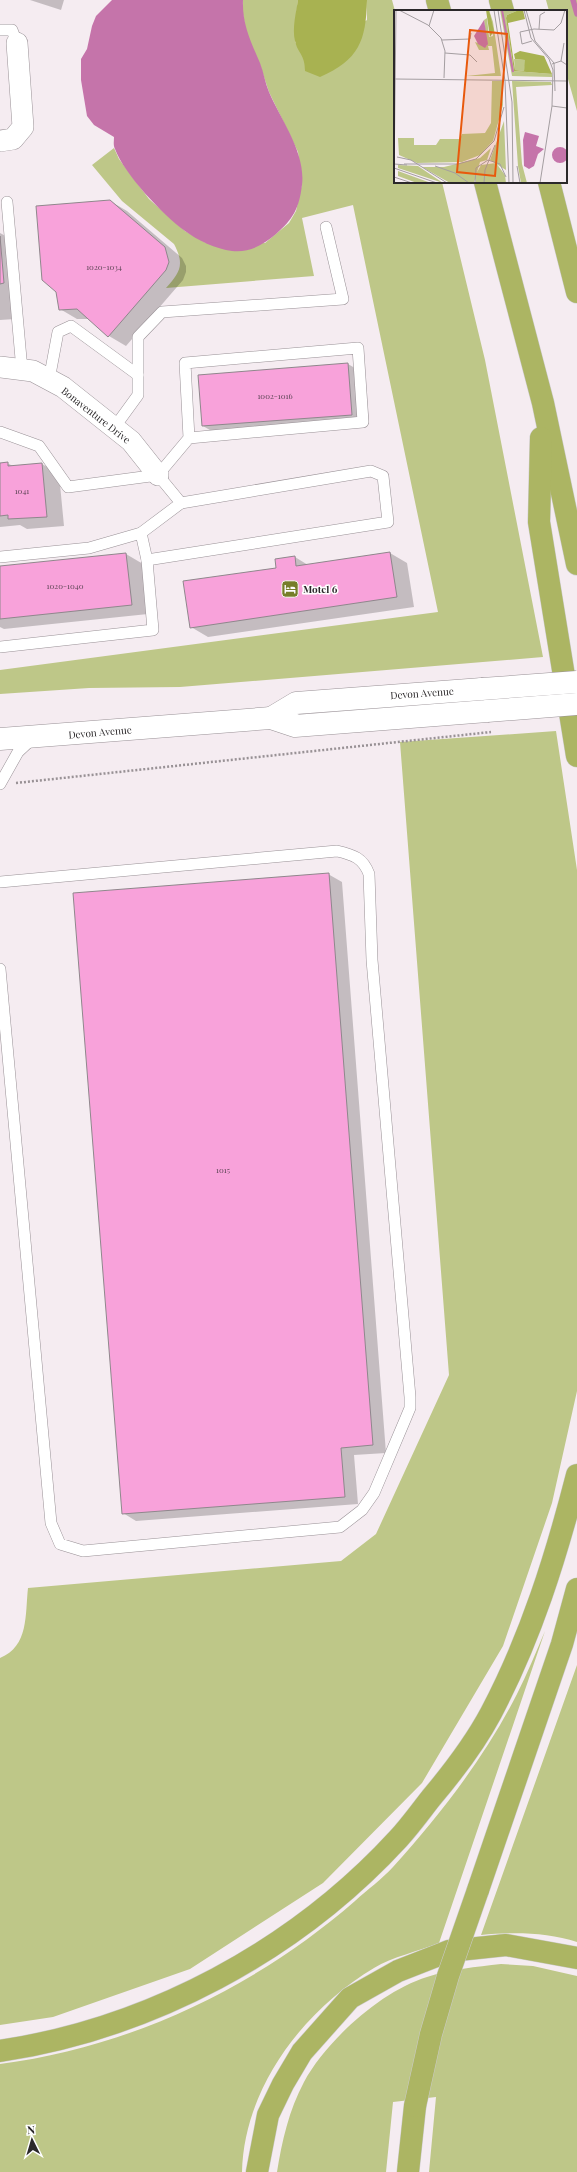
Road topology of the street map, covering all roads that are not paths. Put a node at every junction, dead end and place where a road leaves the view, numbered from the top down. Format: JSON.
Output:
{"nodes":[{"id":1,"x":437,"y":0,"type":"edge"},
{"id":2,"x":500,"y":0,"type":"edge"},
{"id":3,"x":440,"y":10,"type":"edge"},
{"id":4,"x":503,"y":10,"type":"edge"},
{"id":5,"x":0,"y":30,"type":"edge"},
{"id":6,"x":17,"y":43,"type":"joint"},
{"id":7,"x":0,"y":141,"type":"edge"},
{"id":8,"x":485,"y":183,"type":"edge"},
{"id":9,"x":549,"y":183,"type":"edge"},
{"id":10,"x":7,"y":202,"type":"dead end"},
{"id":11,"x":326,"y":227,"type":"dead end"},
{"id":12,"x":577,"y":292,"type":"edge"},
{"id":13,"x":0,"y":367,"type":"edge"},
{"id":14,"x":22,"y":370,"type":"junction"},
{"id":15,"x":138,"y":375,"type":"junction"},
{"id":16,"x":49,"y":380,"type":"junction"},
{"id":17,"x":542,"y":403,"type":"junction"},
{"id":18,"x":114,"y":428,"type":"junction"},
{"id":19,"x":0,"y":432,"type":"edge"},
{"id":20,"x":190,"y":438,"type":"junction"},
{"id":21,"x":158,"y":475,"type":"junction"},
{"id":22,"x":180,"y":503,"type":"junction"},
{"id":23,"x":141,"y":533,"type":"junction"},
{"id":24,"x":0,"y":557,"type":"edge"},
{"id":25,"x":147,"y":560,"type":"junction"},
{"id":26,"x":577,"y":564,"type":"edge"},
{"id":27,"x":0,"y":647,"type":"edge"},
{"id":28,"x":577,"y":682,"type":"edge"},
{"id":29,"x":577,"y":704,"type":"edge"},
{"id":30,"x":271,"y":718,"type":"junction"},
{"id":31,"x":34,"y":737,"type":"junction"},
{"id":32,"x":0,"y":740,"type":"edge"},
{"id":33,"x":577,"y":756,"type":"edge"},
{"id":34,"x":6,"y":784,"type":"edge"},
{"id":35,"x":0,"y":882,"type":"edge"},
{"id":36,"x":0,"y":969,"type":"edge"},
{"id":37,"x":577,"y":1474,"type":"edge"},
{"id":38,"x":577,"y":1589,"type":"edge"},
{"id":39,"x":577,"y":1958,"type":"edge"},
{"id":40,"x":0,"y":2051,"type":"edge"},
{"id":41,"x":257,"y":2172,"type":"edge"},
{"id":42,"x":408,"y":2172,"type":"edge"}],
"edges":[{"from":1,"to":3,"type":"highway"},
{"from":2,"to":4,"type":"highway"},
{"from":5,"to":6,"type":"lane"},
{"from":6,"to":7,"type":"street"},
{"from":8,"to":17,"type":"highway"},
{"from":9,"to":12,"type":"highway"},
{"from":10,"to":14,"type":"lane"},
{"from":11,"to":15,"type":"lane"},
{"from":13,"to":14,"type":"street","name":"Bonaventure Drive"},
{"from":14,"to":16,"type":"street","name":"Bonaventure Drive"},
{"from":15,"to":16,"type":"lane"},
{"from":15,"to":18,"type":"lane"},
{"from":16,"to":18,"type":"street","name":"Bonaventure Drive"},
{"from":17,"to":26,"type":"highway"},
{"from":17,"to":33,"type":"highway"},
{"from":18,"to":21,"type":"street","name":"Bonaventure Drive"},
{"from":19,"to":21,"type":"lane"},
{"from":20,"to":20,"type":"lane"},
{"from":20,"to":21,"type":"lane"},
{"from":21,"to":22,"type":"lane"},
{"from":22,"to":23,"type":"lane"},
{"from":22,"to":25,"type":"lane"},
{"from":23,"to":24,"type":"lane"},
{"from":23,"to":25,"type":"lane"},
{"from":25,"to":27,"type":"lane"},
{"from":28,"to":30,"type":"main road","name":"Devon Avenue","bridge":true},
{"from":29,"to":30,"type":"main road","name":"Devon Avenue","bridge":true},
{"from":30,"to":31,"type":"main road","name":"Devon Avenue"},
{"from":31,"to":32,"type":"main road","name":"Devon Avenue"},
{"from":31,"to":34,"type":"lane"},
{"from":35,"to":36,"type":"lane"},
{"from":37,"to":40,"type":"highway"},
{"from":38,"to":42,"type":"highway","bridge":true},
{"from":39,"to":41,"type":"highway"}]}
